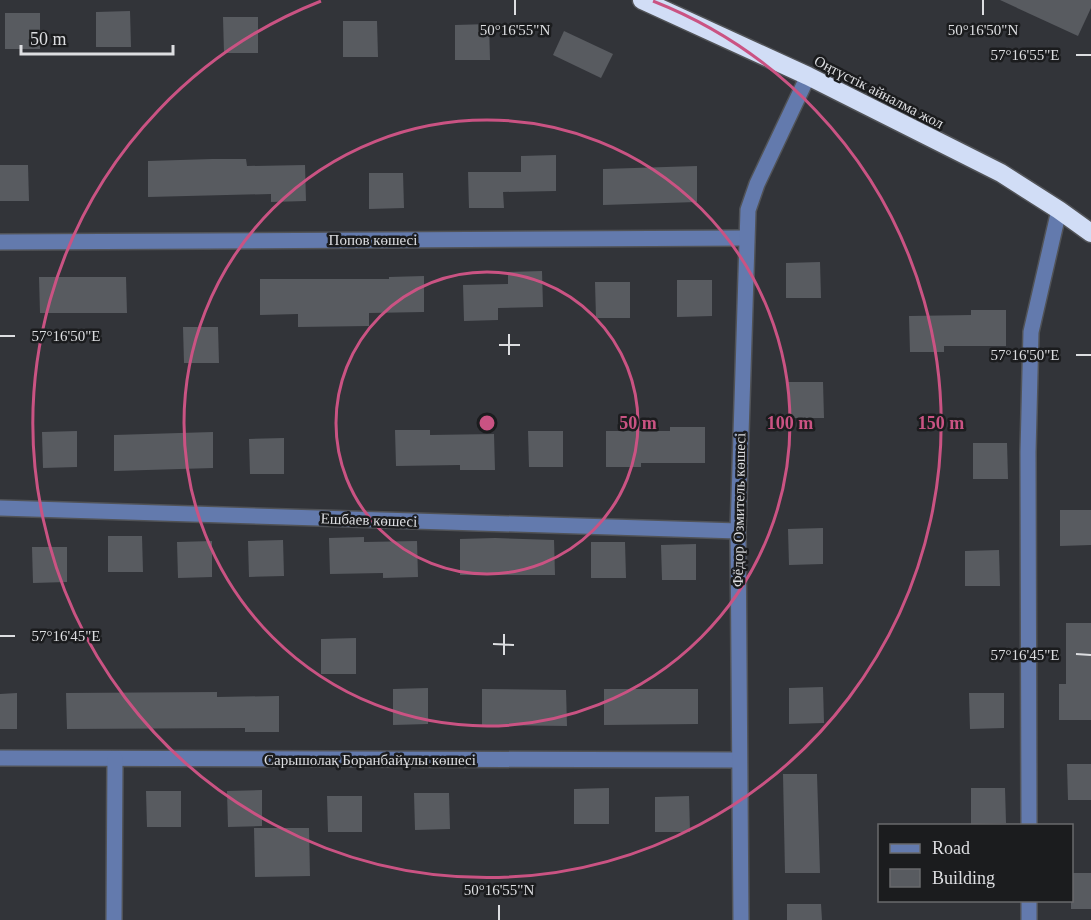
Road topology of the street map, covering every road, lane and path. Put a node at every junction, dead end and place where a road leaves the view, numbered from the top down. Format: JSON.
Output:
{"nodes":[{"id":1,"x":642,"y":0,"type":"edge"},
{"id":2,"x":808,"y":76,"type":"junction"},
{"id":3,"x":1059,"y":210,"type":"junction"},
{"id":4,"x":1091,"y":233,"type":"edge"},
{"id":5,"x":746,"y":238,"type":"junction"},
{"id":6,"x":0,"y":242,"type":"edge"},
{"id":7,"x":0,"y":508,"type":"edge"},
{"id":8,"x":738,"y":531,"type":"junction"},
{"id":9,"x":0,"y":758,"type":"edge"},
{"id":10,"x":115,"y":759,"type":"junction"},
{"id":11,"x":739,"y":760,"type":"junction"},
{"id":12,"x":1029,"y":824,"type":"edge"},
{"id":13,"x":1029,"y":902,"type":"edge"},
{"id":14,"x":114,"y":920,"type":"edge"},
{"id":15,"x":741,"y":920,"type":"edge"},
{"id":16,"x":1029,"y":920,"type":"edge"}],
"edges":[{"from":1,"to":2,"type":"highway","name":"Оңтүстік айналма жол"},
{"from":2,"to":3,"type":"highway","name":"Оңтүстік айналма жол"},
{"from":2,"to":5,"type":"street","name":"Фёдор Озмитель көшесі"},
{"from":3,"to":4,"type":"highway","name":"Оңтүстік айналма жол"},
{"from":3,"to":12,"type":"street"},
{"from":5,"to":6,"type":"street","name":"Попов көшесі"},
{"from":5,"to":8,"type":"street","name":"Фёдор Озмитель көшесі"},
{"from":7,"to":8,"type":"street","name":"Ешбаев көшесі"},
{"from":8,"to":11,"type":"street","name":"Фёдор Озмитель көшесі"},
{"from":9,"to":10,"type":"street","name":"Сарышолақ Боранбайұлы көшесі"},
{"from":10,"to":11,"type":"street","name":"Сарышолақ Боранбайұлы көшесі"},
{"from":10,"to":14,"type":"street"},
{"from":11,"to":15,"type":"street","name":"Фёдор Озмитель көшесі"},
{"from":13,"to":16,"type":"street"}]}
